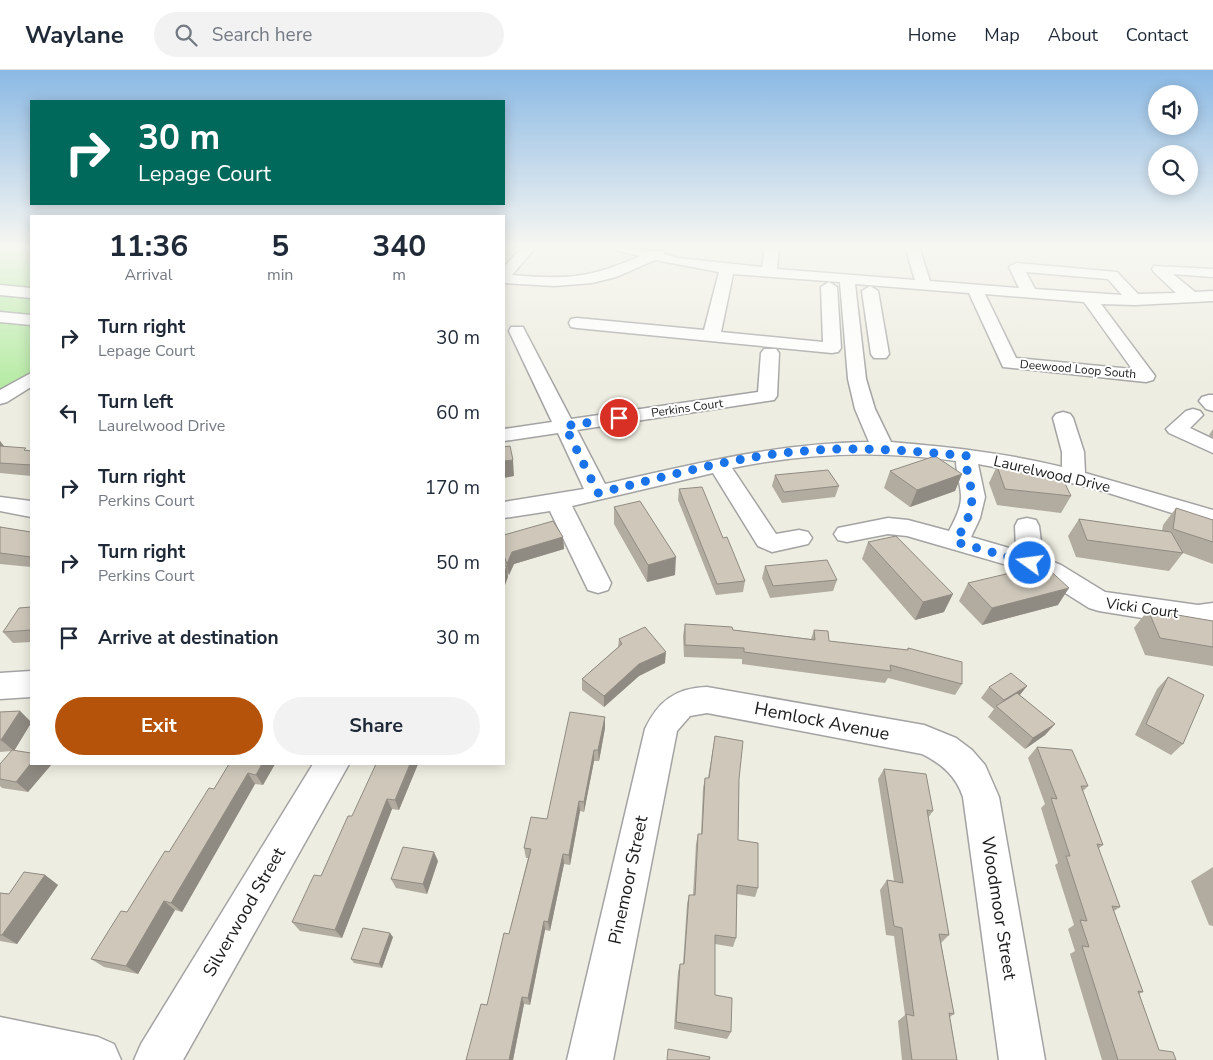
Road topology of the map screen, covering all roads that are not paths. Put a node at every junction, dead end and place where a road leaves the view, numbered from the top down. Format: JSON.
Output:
{"nodes":[{"id":1,"x":721,"y":293,"type":"edge"},
{"id":2,"x":829,"y":293,"type":"edge"},
{"id":3,"x":848,"y":293,"type":"edge"},
{"id":4,"x":870,"y":293,"type":"edge"},
{"id":5,"x":977,"y":293,"type":"edge"},
{"id":6,"x":1031,"y":293,"type":"edge"},
{"id":7,"x":1129,"y":293,"type":"edge"},
{"id":8,"x":1186,"y":293,"type":"edge"},
{"id":9,"x":1213,"y":296,"type":"edge"},
{"id":10,"x":1192,"y":297,"type":"junction"},
{"id":11,"x":1089,"y":298,"type":"junction"},
{"id":12,"x":1135,"y":300,"type":"junction"},
{"id":13,"x":0,"y":308,"type":"edge"},
{"id":14,"x":28,"y":311,"type":"edge"},
{"id":15,"x":830,"y":314,"type":"junction"},
{"id":16,"x":850,"y":315,"type":"junction"},
{"id":17,"x":0,"y":317,"type":"edge"},
{"id":18,"x":874,"y":318,"type":"junction"},
{"id":19,"x":577,"y":323,"type":"dead end"},
{"id":20,"x":516,"y":331,"type":"dead end"},
{"id":21,"x":711,"y":337,"type":"junction"},
{"id":22,"x":831,"y":341,"type":"junction"},
{"id":23,"x":853,"y":343,"type":"junction"},
{"id":24,"x":770,"y":354,"type":"dead end"},
{"id":25,"x":30,"y":380,"type":"edge"},
{"id":26,"x":0,"y":398,"type":"edge"},
{"id":27,"x":1213,"y":401,"type":"edge"},
{"id":28,"x":1213,"y":405,"type":"edge"},
{"id":29,"x":1193,"y":415,"type":"dead end"},
{"id":30,"x":1063,"y":418,"type":"dead end"},
{"id":31,"x":565,"y":426,"type":"junction"},
{"id":32,"x":505,"y":435,"type":"edge"},
{"id":33,"x":1213,"y":447,"type":"edge"},
{"id":34,"x":883,"y":449,"type":"junction"},
{"id":35,"x":968,"y":456,"type":"junction"},
{"id":36,"x":719,"y":465,"type":"junction"},
{"id":37,"x":1074,"y":476,"type":"junction"},
{"id":38,"x":598,"y":493,"type":"junction"},
{"id":39,"x":557,"y":501,"type":"junction"},
{"id":40,"x":0,"y":504,"type":"edge"},
{"id":41,"x":30,"y":509,"type":"edge"},
{"id":42,"x":505,"y":510,"type":"edge"},
{"id":43,"x":1213,"y":518,"type":"edge"},
{"id":44,"x":1027,"y":526,"type":"dead end"},
{"id":45,"x":847,"y":534,"type":"dead end"},
{"id":46,"x":799,"y":538,"type":"dead end"},
{"id":47,"x":956,"y":542,"type":"junction"},
{"id":48,"x":1030,"y":563,"type":"junction"},
{"id":49,"x":598,"y":583,"type":"dead end"},
{"id":50,"x":1213,"y":614,"type":"edge"},
{"id":51,"x":30,"y":684,"type":"edge"},
{"id":52,"x":0,"y":686,"type":"edge"},
{"id":53,"x":677,"y":706,"type":"joint"},
{"id":54,"x":962,"y":761,"type":"joint"},
{"id":55,"x":331,"y":765,"type":"edge"},
{"id":56,"x":0,"y":1040,"type":"edge"},
{"id":57,"x":98,"y":1060,"type":"edge"},
{"id":58,"x":157,"y":1060,"type":"edge"},
{"id":59,"x":590,"y":1060,"type":"edge"},
{"id":60,"x":1022,"y":1060,"type":"edge"}],
"edges":[{"from":1,"to":21,"type":"street"},
{"from":2,"to":15,"type":"street"},
{"from":3,"to":16,"type":"street"},
{"from":4,"to":18,"type":"street"},
{"from":5,"to":11,"type":"street","name":"Deewood Loop South"},
{"from":6,"to":11,"type":"street"},
{"from":7,"to":12,"type":"street"},
{"from":8,"to":10,"type":"street"},
{"from":9,"to":10,"type":"street"},
{"from":10,"to":12,"type":"street"},
{"from":11,"to":12,"type":"street"},
{"from":13,"to":14,"type":"street"},
{"from":14,"to":17,"type":"street"},
{"from":15,"to":16,"type":"street"},
{"from":15,"to":22,"type":"street"},
{"from":16,"to":18,"type":"street"},
{"from":16,"to":23,"type":"street"},
{"from":18,"to":23,"type":"street"},
{"from":19,"to":21,"type":"street"},
{"from":20,"to":31,"type":"street"},
{"from":21,"to":22,"type":"street"},
{"from":22,"to":23,"type":"street"},
{"from":23,"to":34,"type":"street"},
{"from":24,"to":31,"type":"street","name":"Perkins Court"},
{"from":25,"to":26,"type":"street"},
{"from":27,"to":28,"type":"street"},
{"from":29,"to":33,"type":"street"},
{"from":30,"to":37,"type":"street"},
{"from":31,"to":32,"type":"street","name":"Perkins Court"},
{"from":31,"to":38,"type":"street"},
{"from":34,"to":35,"type":"street","name":"Laurelwood Drive"},
{"from":34,"to":36,"type":"street","name":"Laurelwood Drive"},
{"from":35,"to":37,"type":"street","name":"Laurelwood Drive"},
{"from":35,"to":47,"type":"street"},
{"from":36,"to":38,"type":"street","name":"Laurelwood Drive"},
{"from":36,"to":46,"type":"street"},
{"from":37,"to":43,"type":"street","name":"Laurelwood Drive"},
{"from":38,"to":39,"type":"street","name":"Laurelwood Drive"},
{"from":39,"to":42,"type":"street","name":"Laurelwood Drive"},
{"from":39,"to":49,"type":"street"},
{"from":40,"to":41,"type":"street"},
{"from":44,"to":48,"type":"street"},
{"from":45,"to":47,"type":"street","name":"Vicki Court"},
{"from":47,"to":48,"type":"street","name":"Vicki Court"},
{"from":48,"to":50,"type":"street","name":"Vicki Court"},
{"from":51,"to":52,"type":"street"},
{"from":53,"to":54,"type":"street","name":"Hemlock Avenue"},
{"from":53,"to":59,"type":"street","name":"Pinemoor Street"},
{"from":54,"to":60,"type":"street","name":"Woodmoor Street"},
{"from":55,"to":58,"type":"street","name":"Silverwood Street"},
{"from":56,"to":57,"type":"street"}]}
